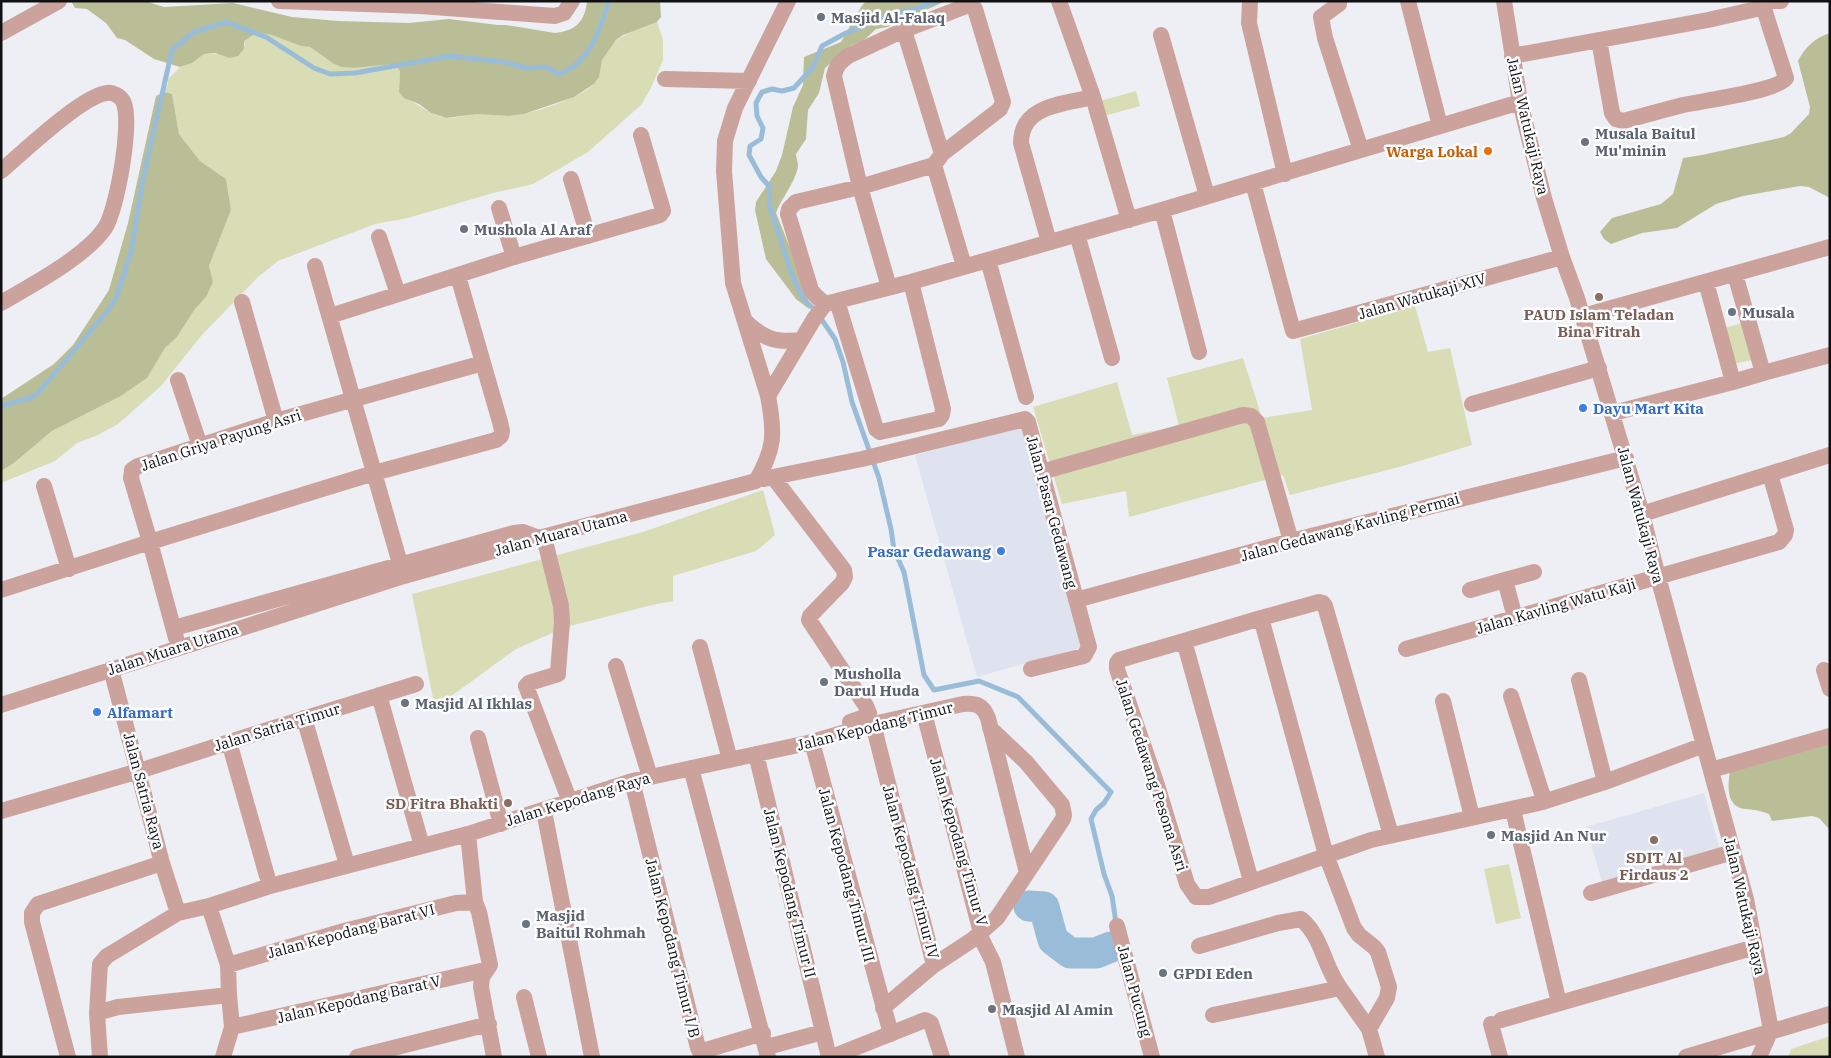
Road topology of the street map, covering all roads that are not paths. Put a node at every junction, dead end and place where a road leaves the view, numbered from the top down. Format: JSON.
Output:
{"nodes":[{"id":1,"x":59,"y":1,"type":"edge"},
{"id":2,"x":279,"y":1,"type":"edge"},
{"id":3,"x":572,"y":1,"type":"edge"},
{"id":4,"x":788,"y":1,"type":"edge"},
{"id":5,"x":1059,"y":1,"type":"edge"},
{"id":6,"x":1250,"y":1,"type":"edge"},
{"id":7,"x":1339,"y":1,"type":"edge"},
{"id":8,"x":1408,"y":1,"type":"edge"},
{"id":9,"x":1504,"y":1,"type":"edge"},
{"id":10,"x":1775,"y":1,"type":"edge"},
{"id":11,"x":1781,"y":1,"type":"edge"},
{"id":12,"x":420,"y":4,"type":"edge"},
{"id":13,"x":904,"y":30,"type":"junction"},
{"id":14,"x":1,"y":33,"type":"edge"},
{"id":15,"x":1161,"y":35,"type":"dead end"},
{"id":16,"x":1599,"y":40,"type":"junction"},
{"id":17,"x":1512,"y":56,"type":"junction"},
{"id":18,"x":665,"y":79,"type":"dead end"},
{"id":19,"x":749,"y":81,"type":"junction"},
{"id":20,"x":1093,"y":97,"type":"junction"},
{"id":21,"x":1520,"y":102,"type":"junction"},
{"id":22,"x":1440,"y":126,"type":"junction"},
{"id":23,"x":641,"y":135,"type":"dead end"},
{"id":24,"x":1361,"y":150,"type":"junction"},
{"id":25,"x":938,"y":160,"type":"junction"},
{"id":26,"x":1,"y":171,"type":"edge"},
{"id":27,"x":1285,"y":174,"type":"junction"},
{"id":28,"x":571,"y":179,"type":"dead end"},
{"id":29,"x":1253,"y":183,"type":"junction"},
{"id":30,"x":860,"y":187,"type":"junction"},
{"id":31,"x":1207,"y":196,"type":"junction"},
{"id":32,"x":499,"y":208,"type":"dead end"},
{"id":33,"x":1162,"y":210,"type":"junction"},
{"id":34,"x":1129,"y":220,"type":"junction"},
{"id":35,"x":1077,"y":234,"type":"junction"},
{"id":36,"x":380,"y":236,"type":"dead end"},
{"id":37,"x":588,"y":236,"type":"junction"},
{"id":38,"x":1049,"y":242,"type":"junction"},
{"id":39,"x":1830,"y":247,"type":"edge"},
{"id":40,"x":514,"y":257,"type":"junction"},
{"id":41,"x":1562,"y":257,"type":"junction"},
{"id":42,"x":988,"y":260,"type":"junction"},
{"id":43,"x":315,"y":266,"type":"dead end"},
{"id":44,"x":964,"y":266,"type":"junction"},
{"id":45,"x":1735,"y":274,"type":"junction"},
{"id":46,"x":458,"y":276,"type":"junction"},
{"id":47,"x":912,"y":282,"type":"junction"},
{"id":48,"x":1706,"y":282,"type":"junction"},
{"id":49,"x":888,"y":287,"type":"junction"},
{"id":50,"x":398,"y":294,"type":"junction"},
{"id":51,"x":242,"y":302,"type":"dead end"},
{"id":52,"x":1,"y":303,"type":"edge"},
{"id":53,"x":824,"y":309,"type":"junction"},
{"id":54,"x":330,"y":316,"type":"junction"},
{"id":55,"x":1583,"y":316,"type":"junction"},
{"id":56,"x":744,"y":321,"type":"junction"},
{"id":57,"x":801,"y":340,"type":"junction"},
{"id":58,"x":1199,"y":352,"type":"dead end"},
{"id":59,"x":1830,"y":355,"type":"edge"},
{"id":60,"x":1112,"y":358,"type":"dead end"},
{"id":61,"x":484,"y":363,"type":"junction"},
{"id":62,"x":1599,"y":368,"type":"junction"},
{"id":63,"x":1763,"y":373,"type":"junction"},
{"id":64,"x":178,"y":380,"type":"dead end"},
{"id":65,"x":1733,"y":382,"type":"junction"},
{"id":66,"x":768,"y":396,"type":"junction"},
{"id":67,"x":1026,"y":397,"type":"dead end"},
{"id":68,"x":353,"y":398,"type":"junction"},
{"id":69,"x":1472,"y":404,"type":"dead end"},
{"id":70,"x":1613,"y":413,"type":"junction"},
{"id":71,"x":276,"y":421,"type":"junction"},
{"id":72,"x":200,"y":446,"type":"junction"},
{"id":73,"x":1830,"y":455,"type":"edge"},
{"id":74,"x":1626,"y":458,"type":"junction"},
{"id":75,"x":374,"y":472,"type":"junction"},
{"id":76,"x":1042,"y":472,"type":"junction"},
{"id":77,"x":1770,"y":474,"type":"junction"},
{"id":78,"x":773,"y":477,"type":"junction"},
{"id":79,"x":756,"y":481,"type":"junction"},
{"id":80,"x":44,"y":486,"type":"dead end"},
{"id":81,"x":1642,"y":514,"type":"junction"},
{"id":82,"x":541,"y":538,"type":"junction"},
{"id":83,"x":150,"y":542,"type":"junction"},
{"id":84,"x":1291,"y":542,"type":"junction"},
{"id":85,"x":69,"y":568,"type":"junction"},
{"id":86,"x":402,"y":570,"type":"junction"},
{"id":87,"x":1534,"y":572,"type":"dead end"},
{"id":88,"x":1658,"y":577,"type":"junction"},
{"id":89,"x":1505,"y":580,"type":"junction"},
{"id":90,"x":1,"y":590,"type":"edge"},
{"id":91,"x":1470,"y":590,"type":"dead end"},
{"id":92,"x":1076,"y":600,"type":"junction"},
{"id":93,"x":1261,"y":618,"type":"junction"},
{"id":94,"x":1515,"y":618,"type":"junction"},
{"id":95,"x":174,"y":628,"type":"junction"},
{"id":96,"x":1184,"y":641,"type":"junction"},
{"id":97,"x":179,"y":647,"type":"junction"},
{"id":98,"x":700,"y":647,"type":"dead end"},
{"id":99,"x":1406,"y":649,"type":"dead end"},
{"id":100,"x":616,"y":666,"type":"dead end"},
{"id":101,"x":111,"y":669,"type":"junction"},
{"id":102,"x":1031,"y":669,"type":"dead end"},
{"id":103,"x":1824,"y":670,"type":"dead end"},
{"id":104,"x":1579,"y":680,"type":"dead end"},
{"id":105,"x":416,"y":684,"type":"dead end"},
{"id":106,"x":1830,"y":689,"type":"edge"},
{"id":107,"x":380,"y":695,"type":"junction"},
{"id":108,"x":1511,"y":696,"type":"dead end"},
{"id":109,"x":1443,"y":701,"type":"dead end"},
{"id":110,"x":1,"y":704,"type":"edge"},
{"id":111,"x":924,"y":713,"type":"junction"},
{"id":112,"x":304,"y":718,"type":"junction"},
{"id":113,"x":873,"y":724,"type":"junction"},
{"id":114,"x":990,"y":728,"type":"junction"},
{"id":115,"x":1830,"y":736,"type":"edge"},
{"id":116,"x":478,"y":738,"type":"dead end"},
{"id":117,"x":229,"y":742,"type":"junction"},
{"id":118,"x":812,"y":742,"type":"junction"},
{"id":119,"x":1704,"y":745,"type":"junction"},
{"id":120,"x":788,"y":747,"type":"junction"},
{"id":121,"x":756,"y":754,"type":"junction"},
{"id":122,"x":730,"y":760,"type":"junction"},
{"id":123,"x":691,"y":768,"type":"junction"},
{"id":124,"x":1711,"y":770,"type":"junction"},
{"id":125,"x":139,"y":771,"type":"junction"},
{"id":126,"x":650,"y":777,"type":"junction"},
{"id":127,"x":632,"y":781,"type":"junction"},
{"id":128,"x":1605,"y":782,"type":"junction"},
{"id":129,"x":570,"y":802,"type":"junction"},
{"id":130,"x":1543,"y":802,"type":"junction"},
{"id":131,"x":544,"y":810,"type":"junction"},
{"id":132,"x":1513,"y":810,"type":"junction"},
{"id":133,"x":1,"y":811,"type":"edge"},
{"id":134,"x":1472,"y":817,"type":"junction"},
{"id":135,"x":501,"y":824,"type":"junction"},
{"id":136,"x":468,"y":834,"type":"junction"},
{"id":137,"x":1391,"y":835,"type":"junction"},
{"id":138,"x":422,"y":846,"type":"junction"},
{"id":139,"x":1733,"y":852,"type":"junction"},
{"id":140,"x":1326,"y":854,"type":"junction"},
{"id":141,"x":345,"y":858,"type":"dead end"},
{"id":142,"x":162,"y":863,"type":"junction"},
{"id":143,"x":1027,"y":873,"type":"junction"},
{"id":144,"x":267,"y":876,"type":"dead end"},
{"id":145,"x":1251,"y":881,"type":"junction"},
{"id":146,"x":1592,"y":892,"type":"dead end"},
{"id":147,"x":475,"y":902,"type":"junction"},
{"id":148,"x":209,"y":906,"type":"junction"},
{"id":149,"x":178,"y":913,"type":"junction"},
{"id":150,"x":1117,"y":926,"type":"dead end"},
{"id":151,"x":980,"y":936,"type":"junction"},
{"id":152,"x":1199,"y":946,"type":"dead end"},
{"id":153,"x":1756,"y":947,"type":"junction"},
{"id":154,"x":228,"y":965,"type":"junction"},
{"id":155,"x":934,"y":965,"type":"junction"},
{"id":156,"x":486,"y":970,"type":"junction"},
{"id":157,"x":1340,"y":988,"type":"junction"},
{"id":158,"x":228,"y":995,"type":"junction"},
{"id":159,"x":524,"y":997,"type":"dead end"},
{"id":160,"x":1559,"y":1003,"type":"junction"},
{"id":161,"x":883,"y":1008,"type":"junction"},
{"id":162,"x":97,"y":1013,"type":"junction"},
{"id":163,"x":1830,"y":1014,"type":"edge"},
{"id":164,"x":1213,"y":1015,"type":"dead end"},
{"id":165,"x":489,"y":1024,"type":"junction"},
{"id":166,"x":232,"y":1027,"type":"junction"},
{"id":167,"x":1370,"y":1029,"type":"junction"},
{"id":168,"x":1771,"y":1030,"type":"junction"},
{"id":169,"x":823,"y":1032,"type":"junction"},
{"id":170,"x":891,"y":1034,"type":"junction"},
{"id":171,"x":766,"y":1046,"type":"edge"},
{"id":172,"x":68,"y":1057,"type":"edge"},
{"id":173,"x":100,"y":1057,"type":"edge"},
{"id":174,"x":224,"y":1057,"type":"edge"},
{"id":175,"x":357,"y":1057,"type":"edge"},
{"id":176,"x":494,"y":1057,"type":"edge"},
{"id":177,"x":540,"y":1057,"type":"edge"},
{"id":178,"x":592,"y":1057,"type":"edge"},
{"id":179,"x":831,"y":1057,"type":"edge"},
{"id":180,"x":942,"y":1057,"type":"edge"},
{"id":181,"x":1017,"y":1057,"type":"edge"},
{"id":182,"x":1152,"y":1057,"type":"edge"},
{"id":183,"x":1378,"y":1057,"type":"edge"},
{"id":184,"x":1500,"y":1057,"type":"edge"},
{"id":185,"x":1686,"y":1057,"type":"edge"},
{"id":186,"x":1760,"y":1057,"type":"edge"}],
"edges":[{"from":1,"to":14,"type":"street"},
{"from":2,"to":12,"type":"street"},
{"from":3,"to":12,"type":"street"},
{"from":4,"to":19,"type":"street"},
{"from":5,"to":20,"type":"street"},
{"from":6,"to":27,"type":"street"},
{"from":7,"to":24,"type":"street"},
{"from":8,"to":22,"type":"street"},
{"from":9,"to":17,"type":"street","name":"Jalan Watukaji Raya"},
{"from":10,"to":11,"type":"street"},
{"from":13,"to":25,"type":"street"},
{"from":13,"to":25,"type":"street"},
{"from":13,"to":30,"type":"street"},
{"from":15,"to":31,"type":"street"},
{"from":16,"to":16,"type":"street"},
{"from":16,"to":17,"type":"street"},
{"from":17,"to":21,"type":"street","name":"Jalan Watukaji Raya"},
{"from":18,"to":19,"type":"street"},
{"from":19,"to":56,"type":"street"},
{"from":20,"to":34,"type":"street"},
{"from":20,"to":38,"type":"street"},
{"from":21,"to":22,"type":"street"},
{"from":21,"to":41,"type":"street","name":"Jalan Watukaji Raya"},
{"from":22,"to":24,"type":"street"},
{"from":23,"to":37,"type":"street"},
{"from":24,"to":27,"type":"street"},
{"from":25,"to":30,"type":"street"},
{"from":25,"to":44,"type":"street"},
{"from":26,"to":52,"type":"street"},
{"from":27,"to":29,"type":"street"},
{"from":28,"to":37,"type":"street"},
{"from":29,"to":31,"type":"street"},
{"from":29,"to":41,"type":"street","name":"Jalan Watukaji XIV"},
{"from":30,"to":49,"type":"street"},
{"from":30,"to":53,"type":"street"},
{"from":31,"to":33,"type":"street"},
{"from":32,"to":40,"type":"street"},
{"from":33,"to":34,"type":"street"},
{"from":33,"to":58,"type":"street"},
{"from":34,"to":35,"type":"street"},
{"from":35,"to":38,"type":"street"},
{"from":35,"to":60,"type":"street"},
{"from":36,"to":50,"type":"street"},
{"from":37,"to":40,"type":"street"},
{"from":38,"to":42,"type":"street"},
{"from":39,"to":45,"type":"street"},
{"from":40,"to":46,"type":"street"},
{"from":41,"to":55,"type":"street","name":"Jalan Watukaji Raya"},
{"from":42,"to":44,"type":"street"},
{"from":42,"to":67,"type":"street"},
{"from":43,"to":54,"type":"street"},
{"from":44,"to":47,"type":"street"},
{"from":45,"to":48,"type":"street"},
{"from":45,"to":63,"type":"street"},
{"from":46,"to":50,"type":"street"},
{"from":46,"to":61,"type":"street"},
{"from":47,"to":49,"type":"street"},
{"from":47,"to":53,"type":"street"},
{"from":48,"to":55,"type":"street"},
{"from":48,"to":65,"type":"street"},
{"from":49,"to":53,"type":"street"},
{"from":50,"to":54,"type":"street"},
{"from":51,"to":71,"type":"street"},
{"from":53,"to":57,"type":"street"},
{"from":54,"to":68,"type":"street"},
{"from":55,"to":62,"type":"street","name":"Jalan Watukaji Raya"},
{"from":56,"to":57,"type":"street"},
{"from":56,"to":66,"type":"street"},
{"from":57,"to":66,"type":"street"},
{"from":59,"to":63,"type":"street"},
{"from":61,"to":68,"type":"street","name":"Jalan Griya Payung Asri"},
{"from":61,"to":75,"type":"street"},
{"from":62,"to":69,"type":"street"},
{"from":62,"to":70,"type":"street","name":"Jalan Watukaji Raya"},
{"from":63,"to":65,"type":"street"},
{"from":64,"to":72,"type":"street"},
{"from":65,"to":70,"type":"street"},
{"from":66,"to":79,"type":"street"},
{"from":68,"to":71,"type":"street","name":"Jalan Griya Payung Asri"},
{"from":68,"to":75,"type":"street"},
{"from":70,"to":74,"type":"street","name":"Jalan Watukaji Raya"},
{"from":71,"to":72,"type":"street","name":"Jalan Griya Payung Asri"},
{"from":72,"to":83,"type":"street","name":"Jalan Griya Payung Asri"},
{"from":73,"to":77,"type":"street"},
{"from":74,"to":81,"type":"street","name":"Jalan Watukaji Raya"},
{"from":74,"to":84,"type":"street","name":"Jalan Gedawang Kavling Permai"},
{"from":75,"to":83,"type":"street"},
{"from":75,"to":86,"type":"street"},
{"from":76,"to":78,"type":"street","name":"Jalan Pasar Gedawang"},
{"from":76,"to":84,"type":"street"},
{"from":76,"to":92,"type":"street","name":"Jalan Pasar Gedawang"},
{"from":77,"to":81,"type":"street"},
{"from":77,"to":88,"type":"street","name":"Jalan Kavling Watu Kaji"},
{"from":78,"to":79,"type":"street"},
{"from":78,"to":120,"type":"street","name":"Jalan Kepodang Timur"},
{"from":79,"to":82,"type":"street","name":"Jalan Muara Utama"},
{"from":80,"to":85,"type":"street"},
{"from":81,"to":88,"type":"street","name":"Jalan Watukaji Raya"},
{"from":82,"to":86,"type":"street","name":"Jalan Muara Utama"},
{"from":82,"to":129,"type":"street"},
{"from":83,"to":85,"type":"street"},
{"from":83,"to":95,"type":"street","name":"Jalan Griya Payung Asri"},
{"from":84,"to":92,"type":"street","name":"Jalan Gedawang Kavling Permai"},
{"from":85,"to":90,"type":"street"},
{"from":86,"to":95,"type":"street"},
{"from":86,"to":97,"type":"street","name":"Jalan Muara Utama"},
{"from":87,"to":89,"type":"street"},
{"from":88,"to":94,"type":"street","name":"Jalan Kavling Watu Kaji"},
{"from":88,"to":119,"type":"street","name":"Jalan Watukaji Raya"},
{"from":89,"to":91,"type":"street"},
{"from":89,"to":94,"type":"street"},
{"from":92,"to":102,"type":"street","name":"Jalan Pasar Gedawang"},
{"from":93,"to":96,"type":"street","name":"Jalan Gedawang Pesona Asri"},
{"from":93,"to":137,"type":"street","name":"Jalan Gedawang Pesona Asri"},
{"from":93,"to":140,"type":"street"},
{"from":94,"to":99,"type":"street","name":"Jalan Kavling Watu Kaji"},
{"from":95,"to":97,"type":"street","name":"Jalan Griya Payung Asri"},
{"from":96,"to":145,"type":"street"},
{"from":96,"to":145,"type":"street","name":"Jalan Gedawang Pesona Asri"},
{"from":97,"to":101,"type":"street","name":"Jalan Muara Utama"},
{"from":98,"to":122,"type":"street"},
{"from":100,"to":126,"type":"street"},
{"from":101,"to":110,"type":"street","name":"Jalan Muara Utama"},
{"from":101,"to":125,"type":"street","name":"Jalan Satria Raya"},
{"from":103,"to":106,"type":"street"},
{"from":104,"to":128,"type":"street"},
{"from":105,"to":107,"type":"street","name":"Jalan Satria Timur"},
{"from":107,"to":112,"type":"street","name":"Jalan Satria Timur"},
{"from":107,"to":138,"type":"street"},
{"from":108,"to":130,"type":"street"},
{"from":109,"to":134,"type":"street"},
{"from":111,"to":113,"type":"street","name":"Jalan Kepodang Timur"},
{"from":111,"to":114,"type":"street","name":"Jalan Kepodang Timur"},
{"from":111,"to":151,"type":"street","name":"Jalan Kepodang Timur V"},
{"from":112,"to":117,"type":"street","name":"Jalan Satria Timur"},
{"from":112,"to":141,"type":"street"},
{"from":113,"to":118,"type":"street","name":"Jalan Kepodang Timur"},
{"from":113,"to":155,"type":"street","name":"Jalan Kepodang Timur IV"},
{"from":114,"to":143,"type":"street"},
{"from":114,"to":143,"type":"street","name":"Jalan Kepodang Timur V"},
{"from":115,"to":124,"type":"street"},
{"from":116,"to":135,"type":"street"},
{"from":117,"to":125,"type":"street","name":"Jalan Satria Timur"},
{"from":117,"to":144,"type":"street"},
{"from":118,"to":120,"type":"street","name":"Jalan Kepodang Timur"},
{"from":118,"to":161,"type":"street","name":"Jalan Kepodang Timur III"},
{"from":119,"to":124,"type":"street","name":"Jalan Watukaji Raya"},
{"from":119,"to":128,"type":"street","name":"Jalan Gedawang Pesona Asri"},
{"from":120,"to":121,"type":"street","name":"Jalan Kepodang Timur"},
{"from":121,"to":122,"type":"street","name":"Jalan Kepodang Timur"},
{"from":121,"to":169,"type":"street","name":"Jalan Kepodang Timur II"},
{"from":122,"to":123,"type":"street","name":"Jalan Kepodang Timur"},
{"from":123,"to":126,"type":"street","name":"Jalan Kepodang Raya"},
{"from":123,"to":171,"type":"street"},
{"from":124,"to":139,"type":"street","name":"Jalan Watukaji Raya"},
{"from":125,"to":133,"type":"street","name":"Jalan Satria Timur"},
{"from":125,"to":142,"type":"street","name":"Jalan Satria Raya"},
{"from":126,"to":127,"type":"street","name":"Jalan Kepodang Raya"},
{"from":127,"to":129,"type":"street","name":"Jalan Kepodang Raya"},
{"from":127,"to":171,"type":"street","name":"Jalan Kepodang Timur I/B"},
{"from":128,"to":130,"type":"street","name":"Jalan Gedawang Pesona Asri"},
{"from":129,"to":131,"type":"street","name":"Jalan Kepodang Raya"},
{"from":130,"to":132,"type":"street","name":"Jalan Gedawang Pesona Asri"},
{"from":131,"to":135,"type":"street","name":"Jalan Kepodang Raya"},
{"from":131,"to":178,"type":"street"},
{"from":132,"to":134,"type":"street","name":"Jalan Gedawang Pesona Asri"},
{"from":132,"to":160,"type":"street"},
{"from":134,"to":137,"type":"street","name":"Jalan Gedawang Pesona Asri"},
{"from":135,"to":136,"type":"street","name":"Jalan Kepodang Raya"},
{"from":136,"to":138,"type":"street","name":"Jalan Kepodang Raya"},
{"from":136,"to":147,"type":"street"},
{"from":137,"to":140,"type":"street","name":"Jalan Gedawang Pesona Asri"},
{"from":138,"to":148,"type":"street","name":"Jalan Kepodang Raya"},
{"from":139,"to":146,"type":"street"},
{"from":139,"to":153,"type":"street","name":"Jalan Watukaji Raya"},
{"from":140,"to":145,"type":"street","name":"Jalan Gedawang Pesona Asri"},
{"from":140,"to":167,"type":"street"},
{"from":142,"to":149,"type":"street","name":"Jalan Satria Raya"},
{"from":142,"to":172,"type":"street"},
{"from":143,"to":151,"type":"street","name":"Jalan Kepodang Timur V"},
{"from":147,"to":154,"type":"street","name":"Jalan Kepodang Barat VI"},
{"from":147,"to":156,"type":"street"},
{"from":148,"to":149,"type":"street","name":"Jalan Kepodang Raya"},
{"from":148,"to":154,"type":"street"},
{"from":149,"to":162,"type":"street","name":"Jalan Kepodang Raya"},
{"from":150,"to":182,"type":"street","name":"Jalan Pucung"},
{"from":151,"to":155,"type":"street","name":"Jalan Kepodang Timur IV"},
{"from":151,"to":181,"type":"street"},
{"from":152,"to":157,"type":"street"},
{"from":153,"to":160,"type":"street"},
{"from":153,"to":168,"type":"street","name":"Jalan Watukaji Raya"},
{"from":154,"to":158,"type":"street"},
{"from":155,"to":161,"type":"street"},
{"from":156,"to":165,"type":"street"},
{"from":156,"to":166,"type":"street","name":"Jalan Kepodang Barat V"},
{"from":157,"to":164,"type":"street"},
{"from":157,"to":167,"type":"street"},
{"from":158,"to":162,"type":"street"},
{"from":158,"to":166,"type":"street"},
{"from":159,"to":177,"type":"street"},
{"from":160,"to":184,"type":"street"},
{"from":161,"to":170,"type":"street","name":"Jalan Kepodang Timur III"},
{"from":162,"to":173,"type":"street"},
{"from":163,"to":168,"type":"street"},
{"from":165,"to":175,"type":"street"},
{"from":165,"to":176,"type":"street"},
{"from":166,"to":174,"type":"street"},
{"from":167,"to":183,"type":"street"},
{"from":168,"to":185,"type":"street"},
{"from":168,"to":186,"type":"street"},
{"from":169,"to":171,"type":"street"},
{"from":169,"to":179,"type":"street","name":"Jalan Kepodang Timur II"},
{"from":170,"to":179,"type":"street"},
{"from":170,"to":180,"type":"street"}]}
